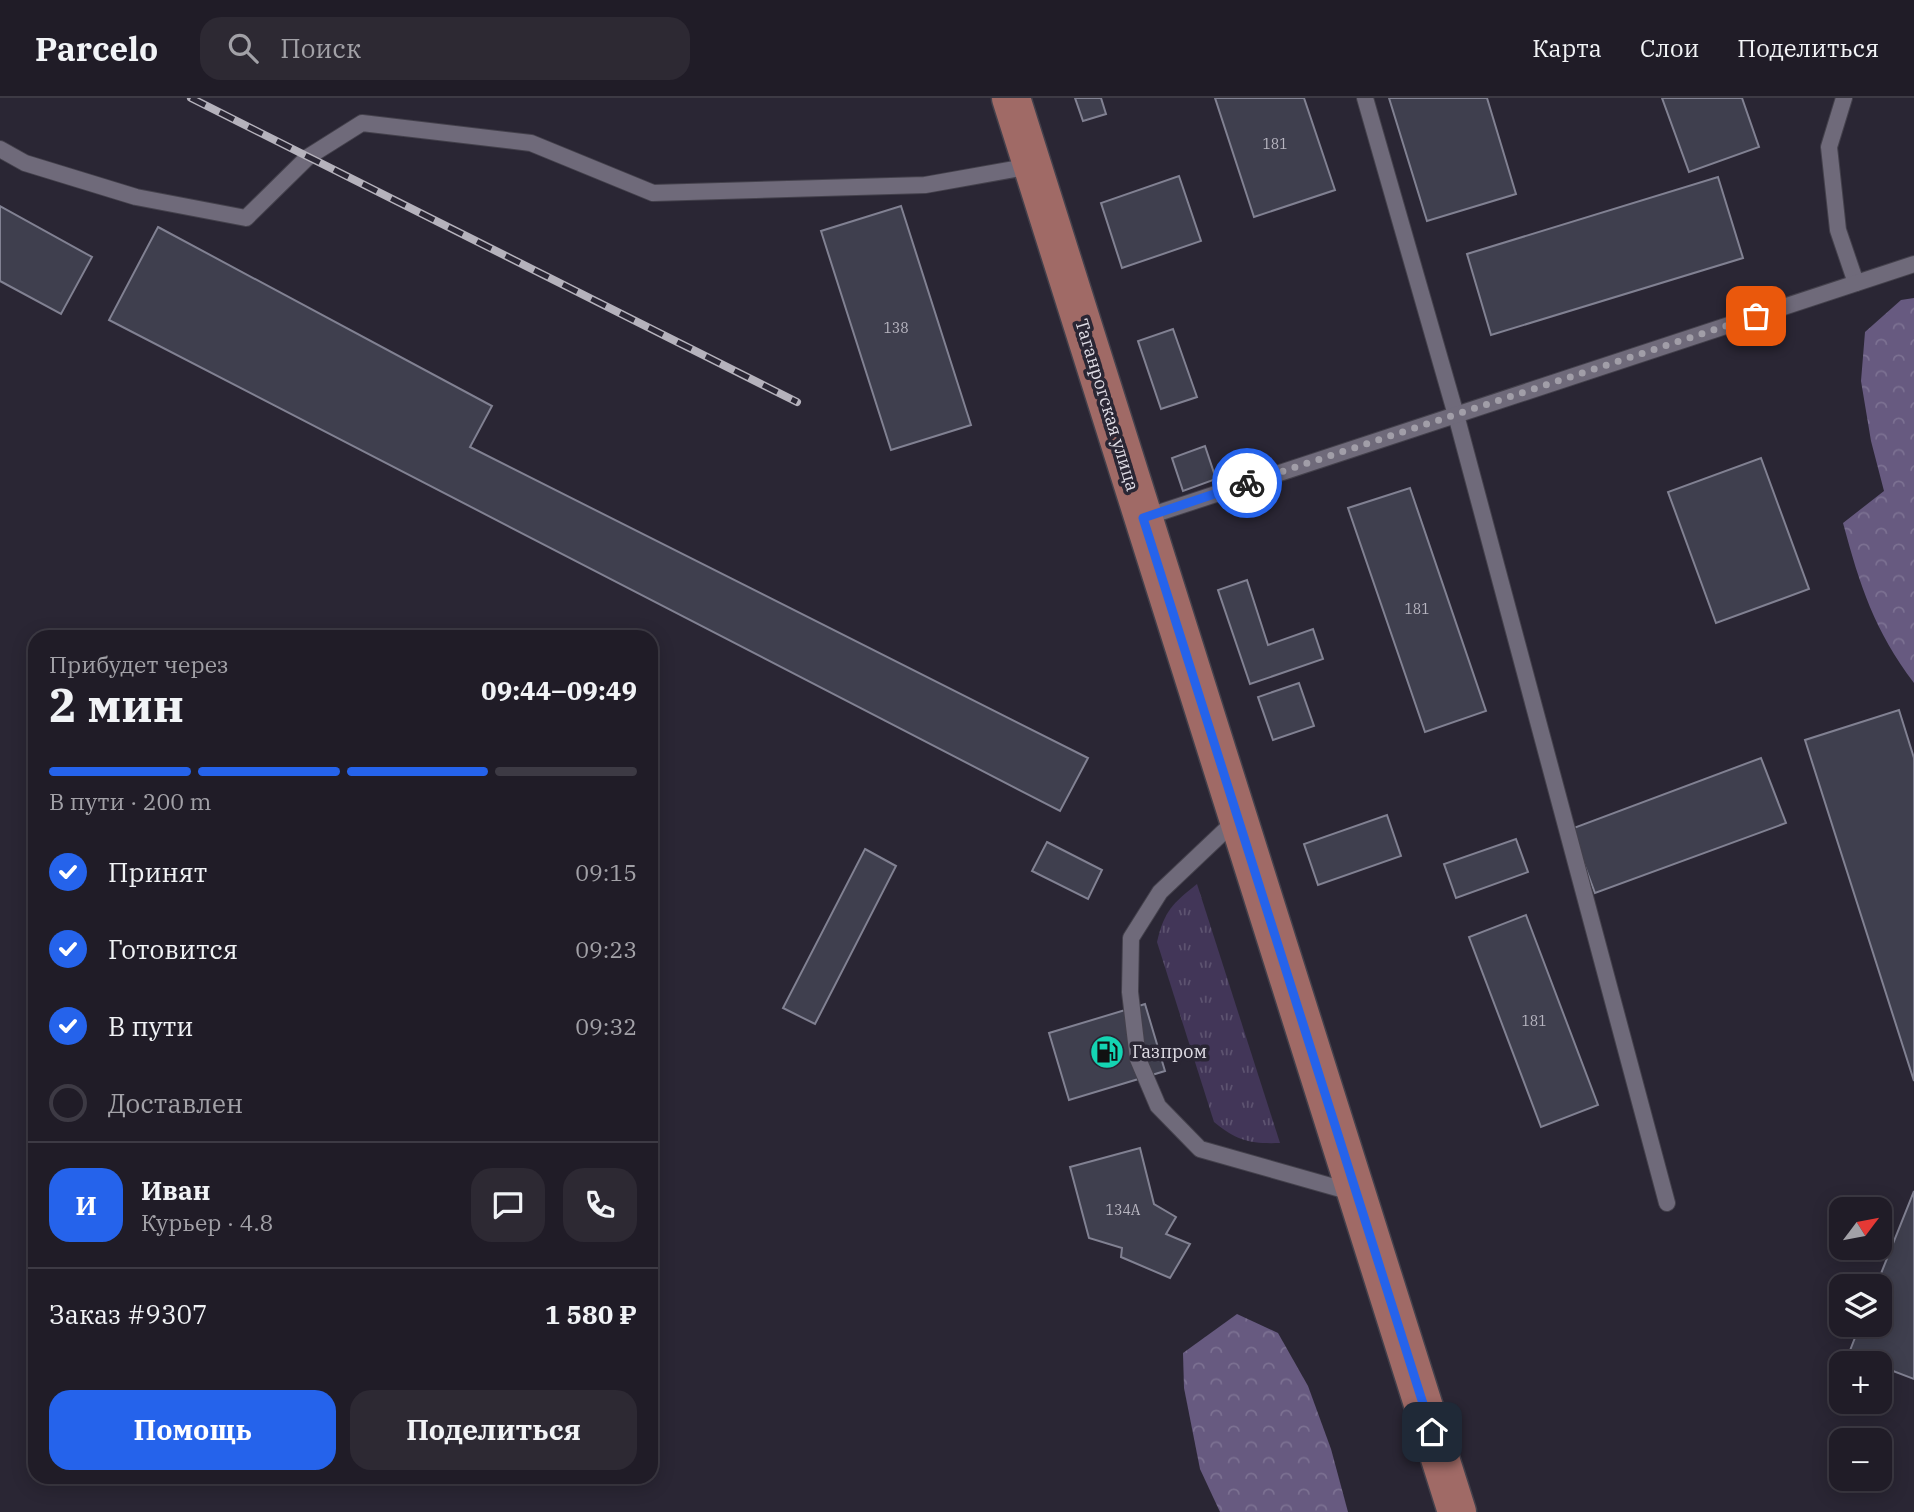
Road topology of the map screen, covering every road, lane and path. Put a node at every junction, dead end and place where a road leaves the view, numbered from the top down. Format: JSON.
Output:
{"nodes":[{"id":1,"x":1011,"y":98,"type":"edge"},
{"id":2,"x":1365,"y":98,"type":"edge"},
{"id":3,"x":1844,"y":98,"type":"edge"},
{"id":4,"x":0,"y":149,"type":"edge"},
{"id":5,"x":1032,"y":166,"type":"junction"},
{"id":6,"x":1914,"y":264,"type":"edge"},
{"id":7,"x":1856,"y":283,"type":"junction"},
{"id":8,"x":1456,"y":415,"type":"junction"},
{"id":9,"x":1143,"y":518,"type":"junction"},
{"id":10,"x":1237,"y":819,"type":"junction"},
{"id":11,"x":1355,"y":1193,"type":"junction"},
{"id":12,"x":1667,"y":1203,"type":"dead end"},
{"id":13,"x":1457,"y":1512,"type":"edge"}],
"edges":[{"from":1,"to":5,"type":"main road","name":"Таганрогская улица"},
{"from":2,"to":8,"type":"lane"},
{"from":3,"to":7,"type":"lane"},
{"from":4,"to":5,"type":"lane"},
{"from":5,"to":9,"type":"main road","name":"Таганрогская улица"},
{"from":6,"to":7,"type":"lane"},
{"from":7,"to":8,"type":"lane"},
{"from":8,"to":9,"type":"lane"},
{"from":8,"to":12,"type":"lane"},
{"from":9,"to":10,"type":"main road","name":"Таганрогская улица"},
{"from":10,"to":11,"type":"main road","name":"Таганрогская улица"},
{"from":10,"to":11,"type":"lane"},
{"from":11,"to":13,"type":"main road","name":"Таганрогская улица"}]}
